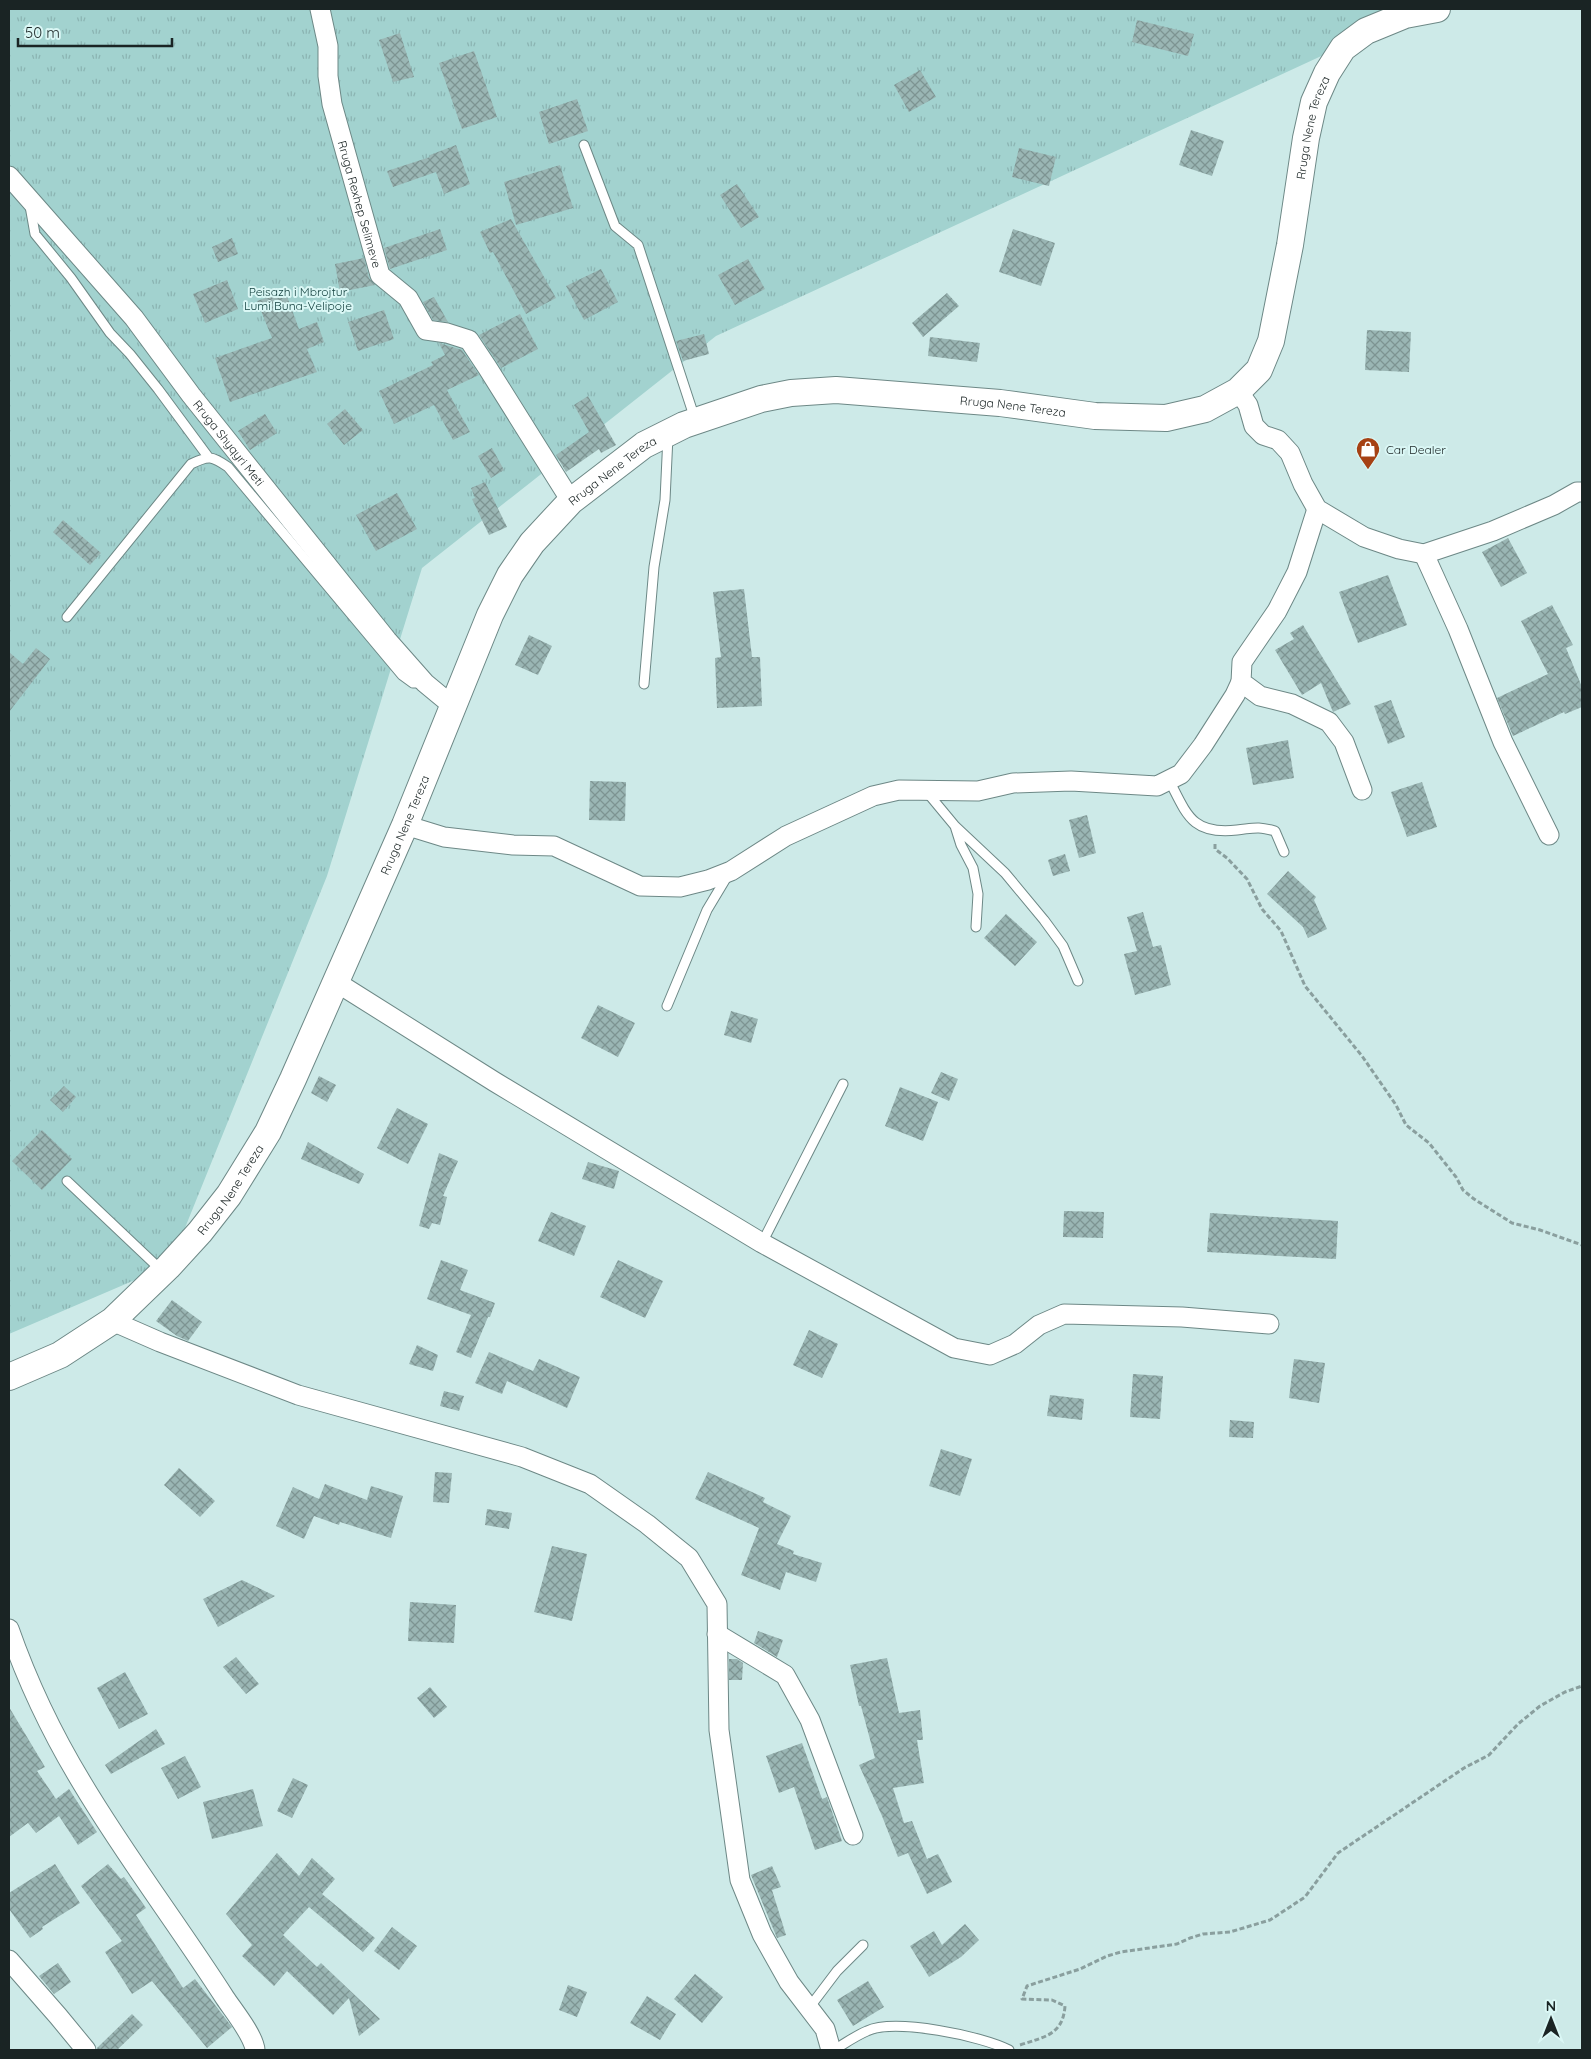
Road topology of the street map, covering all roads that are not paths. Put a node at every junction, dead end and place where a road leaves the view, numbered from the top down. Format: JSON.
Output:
{"nodes":[{"id":1,"x":320,"y":9,"type":"edge"},
{"id":2,"x":1437,"y":9,"type":"edge"},
{"id":3,"x":584,"y":145,"type":"dead end"},
{"id":4,"x":9,"y":176,"type":"edge"},
{"id":5,"x":29,"y":200,"type":"junction"},
{"id":6,"x":1238,"y":391,"type":"junction"},
{"id":7,"x":696,"y":421,"type":"junction"},
{"id":8,"x":668,"y":433,"type":"junction"},
{"id":9,"x":209,"y":458,"type":"junction"},
{"id":10,"x":1582,"y":492,"type":"edge"},
{"id":11,"x":570,"y":501,"type":"junction"},
{"id":12,"x":1317,"y":508,"type":"junction"},
{"id":13,"x":1424,"y":554,"type":"junction"},
{"id":14,"x":67,"y":616,"type":"dead end"},
{"id":15,"x":425,"y":682,"type":"junction"},
{"id":16,"x":1241,"y":682,"type":"junction"},
{"id":17,"x":644,"y":684,"type":"dead end"},
{"id":18,"x":454,"y":708,"type":"junction"},
{"id":19,"x":1169,"y":780,"type":"junction"},
{"id":20,"x":1362,"y":790,"type":"dead end"},
{"id":21,"x":926,"y":791,"type":"junction"},
{"id":22,"x":405,"y":825,"type":"junction"},
{"id":23,"x":955,"y":826,"type":"junction"},
{"id":24,"x":1549,"y":835,"type":"dead end"},
{"id":25,"x":1284,"y":852,"type":"dead end"},
{"id":26,"x":731,"y":871,"type":"junction"},
{"id":27,"x":976,"y":927,"type":"dead end"},
{"id":28,"x":1078,"y":981,"type":"dead end"},
{"id":29,"x":336,"y":982,"type":"junction"},
{"id":30,"x":667,"y":1006,"type":"dead end"},
{"id":31,"x":843,"y":1084,"type":"dead end"},
{"id":32,"x":67,"y":1181,"type":"dead end"},
{"id":33,"x":762,"y":1243,"type":"junction"},
{"id":34,"x":163,"y":1272,"type":"junction"},
{"id":35,"x":112,"y":1321,"type":"junction"},
{"id":36,"x":1269,"y":1324,"type":"dead end"},
{"id":37,"x":9,"y":1377,"type":"edge"},
{"id":38,"x":9,"y":1630,"type":"edge"},
{"id":39,"x":717,"y":1634,"type":"junction"},
{"id":40,"x":853,"y":1835,"type":"dead end"},
{"id":41,"x":863,"y":1945,"type":"dead end"},
{"id":42,"x":9,"y":1960,"type":"edge"},
{"id":43,"x":809,"y":2008,"type":"junction"},
{"id":44,"x":86,"y":2050,"type":"edge"},
{"id":45,"x":255,"y":2050,"type":"edge"},
{"id":46,"x":833,"y":2050,"type":"edge"},
{"id":47,"x":1009,"y":2050,"type":"edge"}],
"edges":[{"from":1,"to":11,"type":"street","name":"Rruga Rexhep Selimeve"},
{"from":2,"to":6,"type":"street","name":"Rruga Nene Tereza"},
{"from":3,"to":7,"type":"lane"},
{"from":4,"to":5,"type":"street","name":"Rruga Shyqyri Meti"},
{"from":5,"to":9,"type":"lane"},
{"from":5,"to":15,"type":"street","name":"Rruga Shyqyri Meti"},
{"from":6,"to":7,"type":"street","name":"Rruga Nene Tereza"},
{"from":6,"to":12,"type":"street"},
{"from":7,"to":8,"type":"street","name":"Rruga Nene Tereza"},
{"from":8,"to":11,"type":"street","name":"Rruga Nene Tereza"},
{"from":8,"to":17,"type":"lane"},
{"from":9,"to":14,"type":"lane"},
{"from":9,"to":15,"type":"lane"},
{"from":10,"to":13,"type":"street"},
{"from":11,"to":18,"type":"street","name":"Rruga Nene Tereza"},
{"from":12,"to":13,"type":"street"},
{"from":12,"to":16,"type":"street"},
{"from":13,"to":24,"type":"street"},
{"from":15,"to":18,"type":"street","name":"Rruga Shyqyri Meti"},
{"from":16,"to":19,"type":"street"},
{"from":16,"to":20,"type":"street"},
{"from":18,"to":22,"type":"street","name":"Rruga Nene Tereza"},
{"from":19,"to":21,"type":"street"},
{"from":19,"to":25,"type":"lane"},
{"from":21,"to":23,"type":"lane"},
{"from":21,"to":26,"type":"street"},
{"from":22,"to":26,"type":"street"},
{"from":22,"to":29,"type":"street","name":"Rruga Nene Tereza"},
{"from":23,"to":27,"type":"lane"},
{"from":23,"to":28,"type":"lane"},
{"from":26,"to":30,"type":"lane"},
{"from":29,"to":33,"type":"street"},
{"from":29,"to":34,"type":"street","name":"Rruga Nene Tereza"},
{"from":31,"to":33,"type":"lane"},
{"from":32,"to":34,"type":"lane"},
{"from":33,"to":36,"type":"street"},
{"from":34,"to":35,"type":"street","name":"Rruga Nene Tereza"},
{"from":35,"to":37,"type":"street","name":"Rruga Nene Tereza"},
{"from":35,"to":39,"type":"street"},
{"from":38,"to":45,"type":"street"},
{"from":39,"to":40,"type":"street"},
{"from":39,"to":43,"type":"street"},
{"from":41,"to":43,"type":"lane"},
{"from":42,"to":44,"type":"street"},
{"from":43,"to":46,"type":"street"},
{"from":46,"to":47,"type":"lane"}]}
